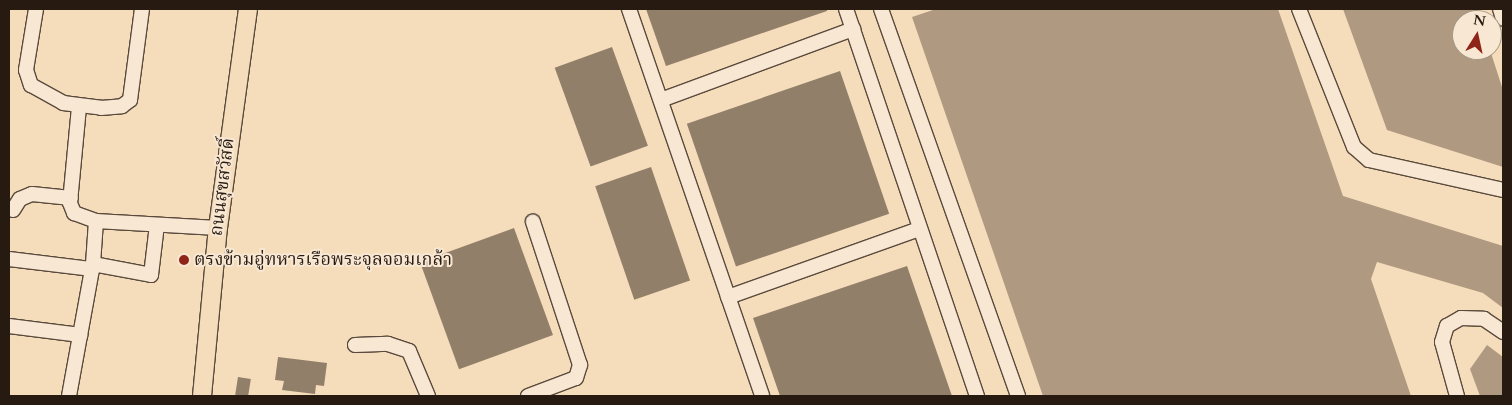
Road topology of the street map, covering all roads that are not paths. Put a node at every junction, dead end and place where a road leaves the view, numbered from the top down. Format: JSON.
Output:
{"nodes":[{"id":1,"x":36,"y":9,"type":"edge"},
{"id":2,"x":142,"y":9,"type":"edge"},
{"id":3,"x":248,"y":9,"type":"edge"},
{"id":4,"x":629,"y":9,"type":"edge"},
{"id":5,"x":846,"y":9,"type":"edge"},
{"id":6,"x":881,"y":9,"type":"edge"},
{"id":7,"x":1299,"y":9,"type":"edge"},
{"id":8,"x":1500,"y":9,"type":"edge"},
{"id":9,"x":1503,"y":19,"type":"edge"},
{"id":10,"x":853,"y":30,"type":"junction"},
{"id":11,"x":661,"y":100,"type":"junction"},
{"id":12,"x":79,"y":107,"type":"junction"},
{"id":13,"x":1503,"y":190,"type":"edge"},
{"id":14,"x":71,"y":198,"type":"junction"},
{"id":15,"x":13,"y":210,"type":"dead end"},
{"id":16,"x":96,"y":221,"type":"junction"},
{"id":17,"x":533,"y":222,"type":"dead end"},
{"id":18,"x":163,"y":225,"type":"junction"},
{"id":19,"x":218,"y":228,"type":"junction"},
{"id":20,"x":919,"y":229,"type":"junction"},
{"id":21,"x":9,"y":259,"type":"edge"},
{"id":22,"x":92,"y":267,"type":"junction"},
{"id":23,"x":728,"y":297,"type":"junction"},
{"id":24,"x":9,"y":326,"type":"edge"},
{"id":25,"x":1503,"y":332,"type":"edge"},
{"id":26,"x":80,"y":335,"type":"junction"},
{"id":27,"x":355,"y":345,"type":"dead end"},
{"id":28,"x":69,"y":396,"type":"edge"},
{"id":29,"x":202,"y":396,"type":"edge"},
{"id":30,"x":428,"y":396,"type":"edge"},
{"id":31,"x":528,"y":396,"type":"edge"},
{"id":32,"x":762,"y":396,"type":"edge"},
{"id":33,"x":977,"y":396,"type":"edge"},
{"id":34,"x":1018,"y":396,"type":"edge"},
{"id":35,"x":1457,"y":396,"type":"edge"}],
"edges":[{"from":1,"to":12,"type":"street"},
{"from":2,"to":12,"type":"street"},
{"from":3,"to":19,"type":"main road","name":"ถนนสุขสวัสดิ์"},
{"from":4,"to":11,"type":"street"},
{"from":5,"to":10,"type":"street"},
{"from":6,"to":34,"type":"street"},
{"from":7,"to":13,"type":"street"},
{"from":8,"to":9,"type":"street"},
{"from":10,"to":11,"type":"street"},
{"from":10,"to":20,"type":"street"},
{"from":11,"to":23,"type":"street"},
{"from":12,"to":14,"type":"street"},
{"from":14,"to":15,"type":"street"},
{"from":14,"to":16,"type":"street"},
{"from":16,"to":18,"type":"street"},
{"from":16,"to":22,"type":"street"},
{"from":17,"to":31,"type":"street"},
{"from":18,"to":19,"type":"street"},
{"from":18,"to":22,"type":"street"},
{"from":19,"to":29,"type":"main road","name":"ถนนสุขสวัสดิ์"},
{"from":20,"to":23,"type":"street"},
{"from":20,"to":33,"type":"street"},
{"from":21,"to":22,"type":"street"},
{"from":22,"to":26,"type":"street"},
{"from":23,"to":32,"type":"street"},
{"from":24,"to":26,"type":"street"},
{"from":25,"to":35,"type":"street"},
{"from":26,"to":28,"type":"street"},
{"from":27,"to":30,"type":"street"}]}
